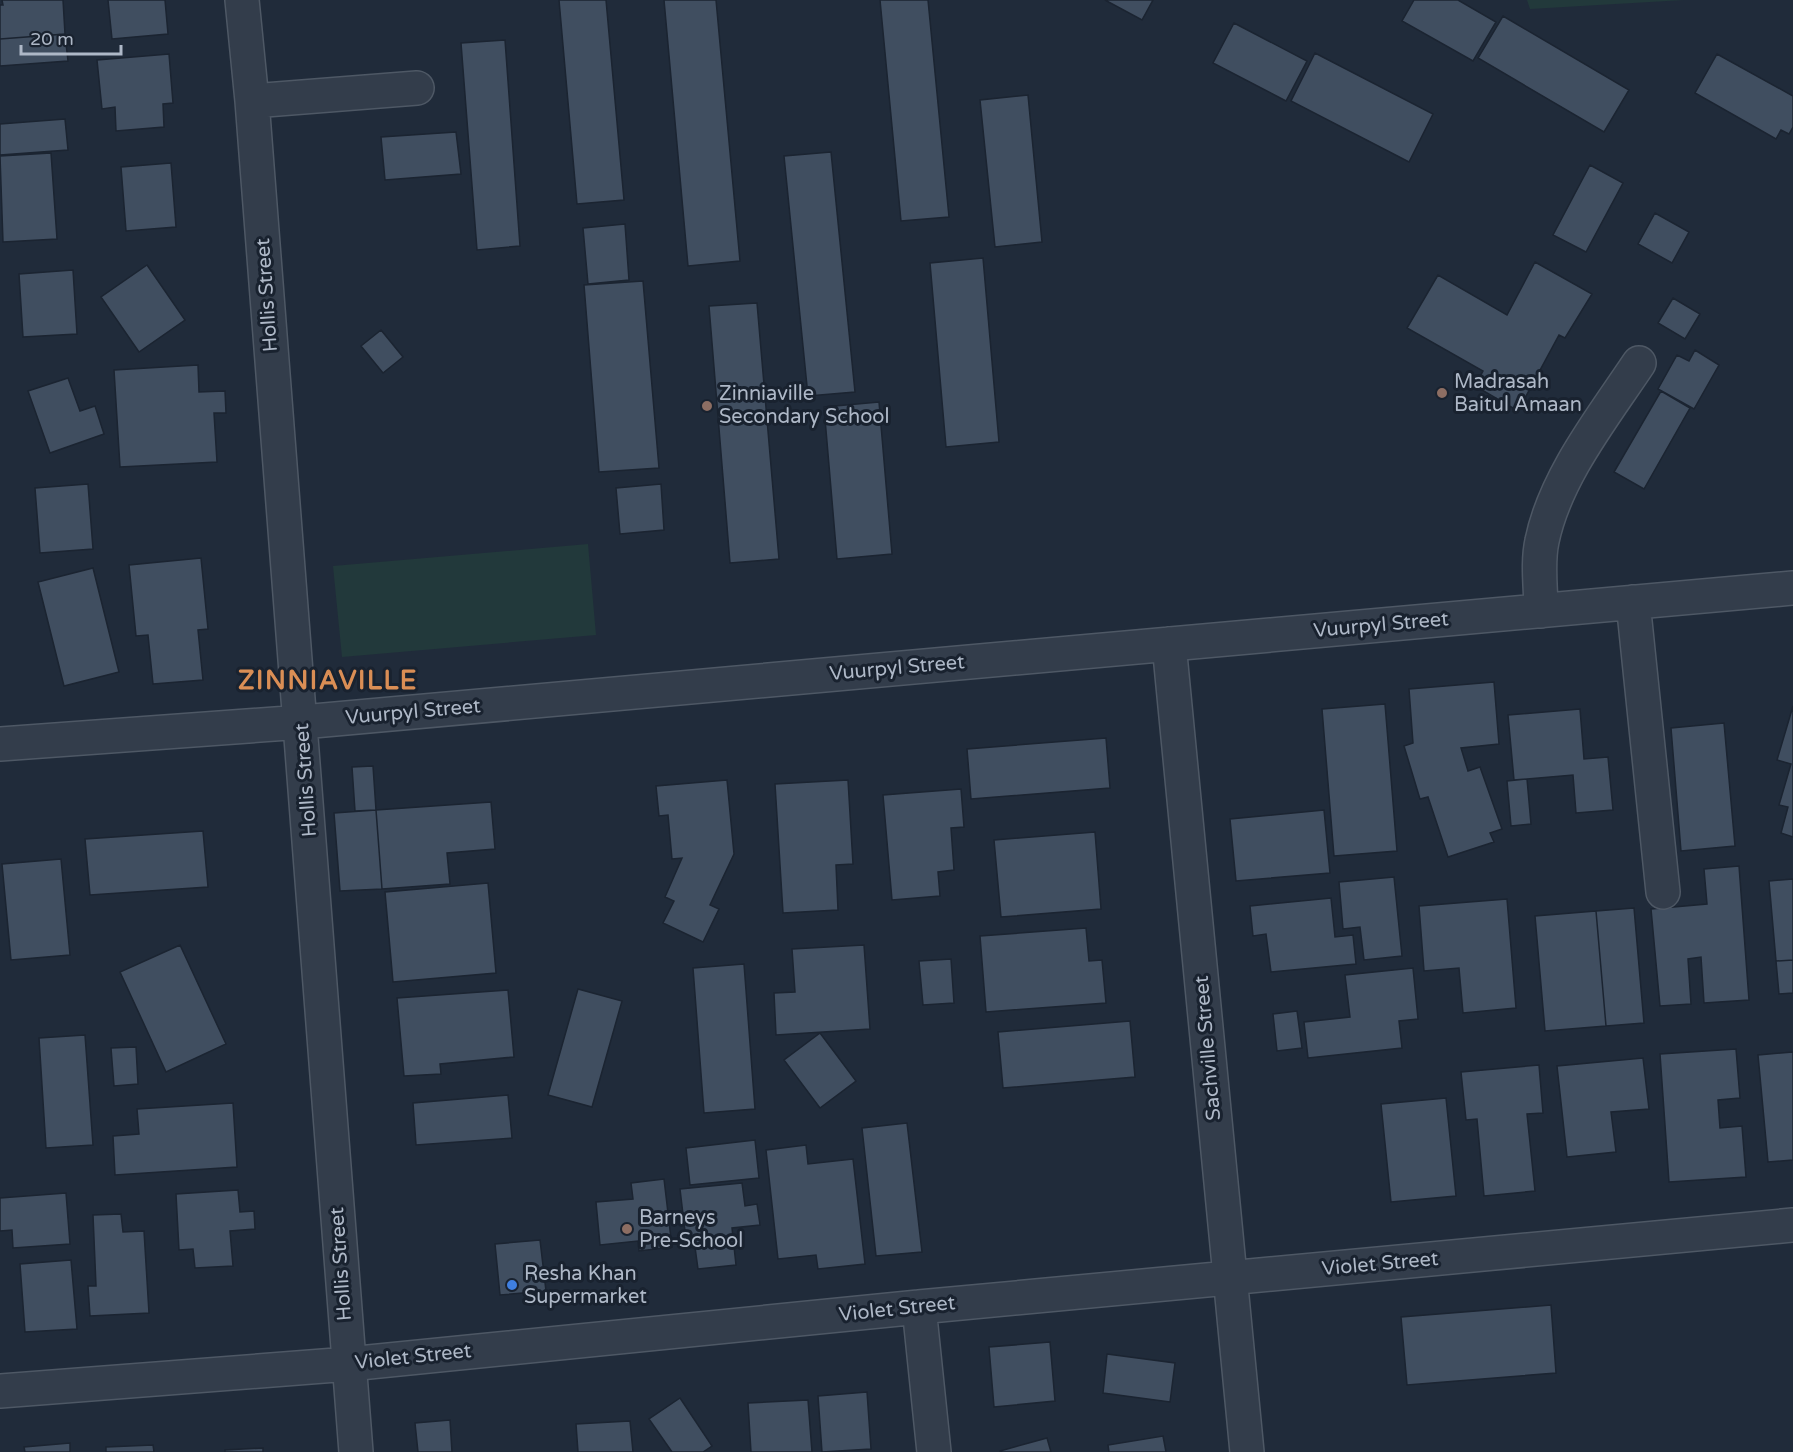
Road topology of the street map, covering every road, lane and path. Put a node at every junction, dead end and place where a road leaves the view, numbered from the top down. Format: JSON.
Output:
{"nodes":[{"id":1,"x":242,"y":0,"type":"edge"},
{"id":2,"x":417,"y":88,"type":"dead end"},
{"id":3,"x":252,"y":101,"type":"junction"},
{"id":4,"x":1639,"y":363,"type":"dead end"},
{"id":5,"x":1793,"y":588,"type":"edge"},
{"id":6,"x":1633,"y":602,"type":"junction"},
{"id":7,"x":1540,"y":611,"type":"junction"},
{"id":8,"x":1169,"y":644,"type":"junction"},
{"id":9,"x":302,"y":722,"type":"junction"},
{"id":10,"x":0,"y":744,"type":"edge"},
{"id":11,"x":1663,"y":892,"type":"dead end"},
{"id":12,"x":1793,"y":1225,"type":"edge"},
{"id":13,"x":1230,"y":1279,"type":"junction"},
{"id":14,"x":919,"y":1307,"type":"junction"},
{"id":15,"x":349,"y":1364,"type":"junction"},
{"id":16,"x":0,"y":1391,"type":"edge"},
{"id":17,"x":357,"y":1452,"type":"edge"},
{"id":18,"x":934,"y":1452,"type":"edge"},
{"id":19,"x":1247,"y":1452,"type":"edge"}],
"edges":[{"from":1,"to":3,"type":"street","name":"Hollis Street"},
{"from":2,"to":3,"type":"street"},
{"from":3,"to":9,"type":"street","name":"Hollis Street"},
{"from":4,"to":7,"type":"street"},
{"from":5,"to":6,"type":"street","name":"Vuurpyl Street"},
{"from":6,"to":7,"type":"street","name":"Vuurpyl Street"},
{"from":6,"to":11,"type":"street"},
{"from":7,"to":8,"type":"street","name":"Vuurpyl Street"},
{"from":8,"to":9,"type":"street","name":"Vuurpyl Street"},
{"from":8,"to":13,"type":"street","name":"Sachville Street"},
{"from":9,"to":10,"type":"street","name":"Vuurpyl Street"},
{"from":9,"to":15,"type":"street","name":"Hollis Street"},
{"from":12,"to":13,"type":"street","name":"Violet Street"},
{"from":13,"to":14,"type":"street","name":"Violet Street"},
{"from":13,"to":19,"type":"street","name":"Sachville Street"},
{"from":14,"to":15,"type":"street","name":"Violet Street"},
{"from":14,"to":18,"type":"street"},
{"from":15,"to":16,"type":"street","name":"Violet Street"},
{"from":15,"to":17,"type":"street","name":"Hollis Street"}]}
